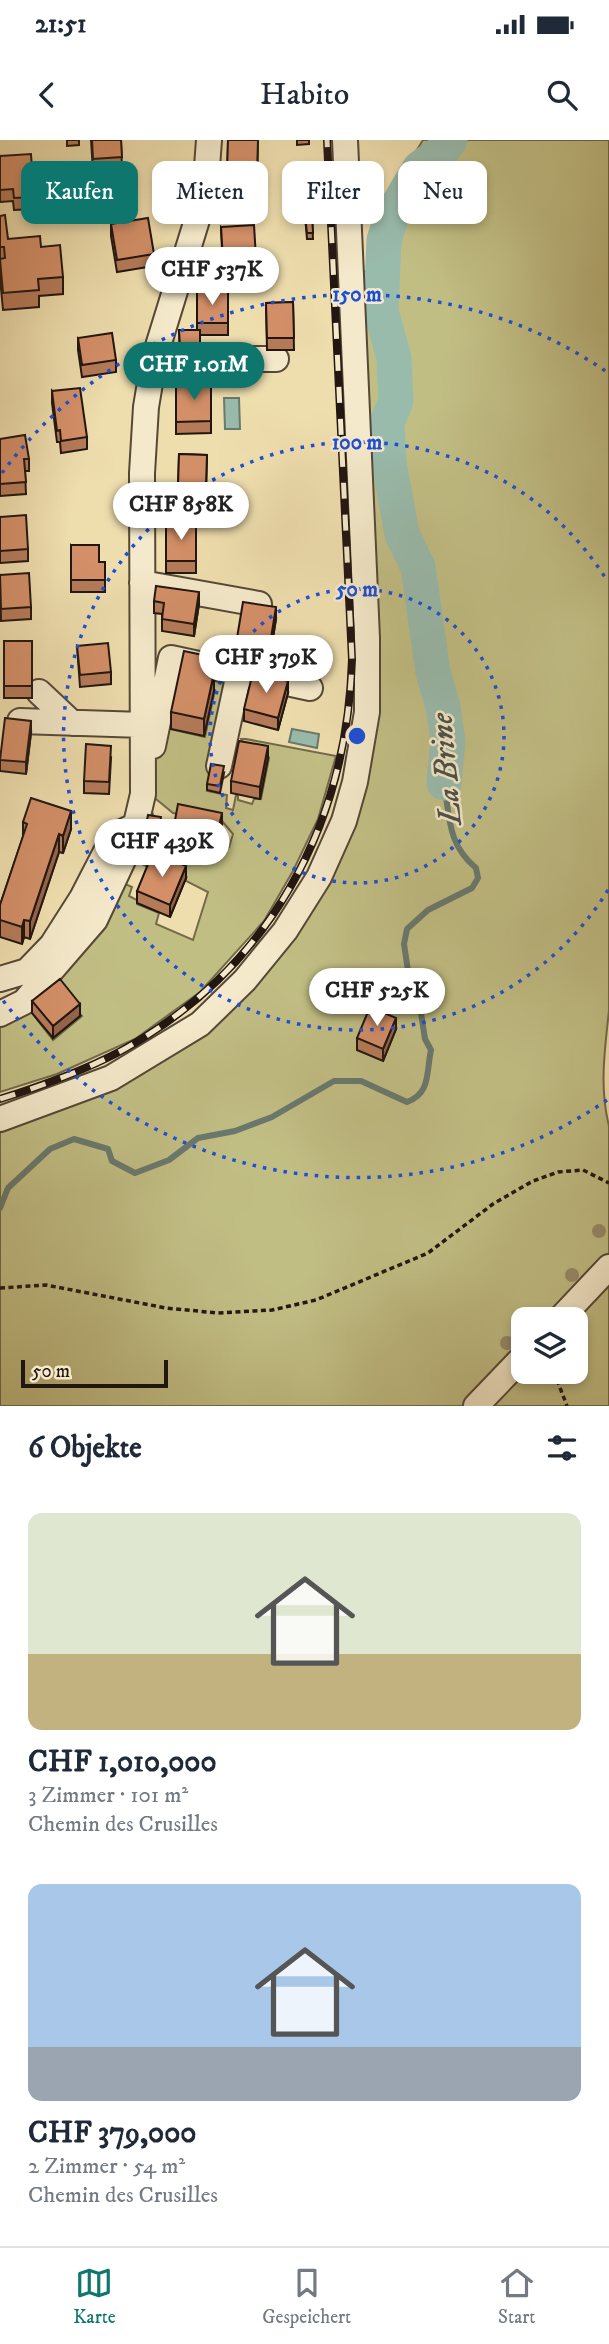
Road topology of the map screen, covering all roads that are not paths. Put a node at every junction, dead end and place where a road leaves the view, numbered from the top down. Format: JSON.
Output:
{"nodes":[{"id":1,"x":209,"y":140,"type":"edge"},
{"id":2,"x":345,"y":140,"type":"edge"},
{"id":3,"x":154,"y":359,"type":"junction"},
{"id":4,"x":276,"y":359,"type":"dead end"},
{"id":5,"x":142,"y":583,"type":"junction"},
{"id":6,"x":260,"y":604,"type":"edge"},
{"id":7,"x":239,"y":673,"type":"junction"},
{"id":8,"x":310,"y":688,"type":"dead end"},
{"id":9,"x":39,"y":692,"type":"dead end"},
{"id":10,"x":20,"y":722,"type":"edge"},
{"id":11,"x":72,"y":723,"type":"junction"},
{"id":12,"x":142,"y":725,"type":"junction"},
{"id":13,"x":219,"y":766,"type":"edge"},
{"id":14,"x":143,"y":794,"type":"junction"},
{"id":15,"x":135,"y":825,"type":"junction"},
{"id":16,"x":0,"y":979,"type":"edge"},
{"id":17,"x":0,"y":1014,"type":"edge"},
{"id":18,"x":0,"y":1119,"type":"edge"},
{"id":19,"x":609,"y":1267,"type":"edge"},
{"id":20,"x":571,"y":1307,"type":"edge"},
{"id":21,"x":511,"y":1370,"type":"edge"},
{"id":22,"x":476,"y":1406,"type":"edge"}],
"edges":[{"from":1,"to":3,"type":"street"},
{"from":2,"to":18,"type":"street"},
{"from":3,"to":4,"type":"street"},
{"from":3,"to":5,"type":"street"},
{"from":5,"to":6,"type":"street"},
{"from":5,"to":12,"type":"street"},
{"from":7,"to":8,"type":"street"},
{"from":7,"to":13,"type":"street"},
{"from":7,"to":14,"type":"street"},
{"from":9,"to":11,"type":"street"},
{"from":10,"to":11,"type":"street"},
{"from":11,"to":12,"type":"street"},
{"from":12,"to":14,"type":"street"},
{"from":14,"to":15,"type":"street"},
{"from":15,"to":16,"type":"street"},
{"from":15,"to":17,"type":"street"},
{"from":19,"to":20,"type":"street"},
{"from":21,"to":22,"type":"street"}]}
